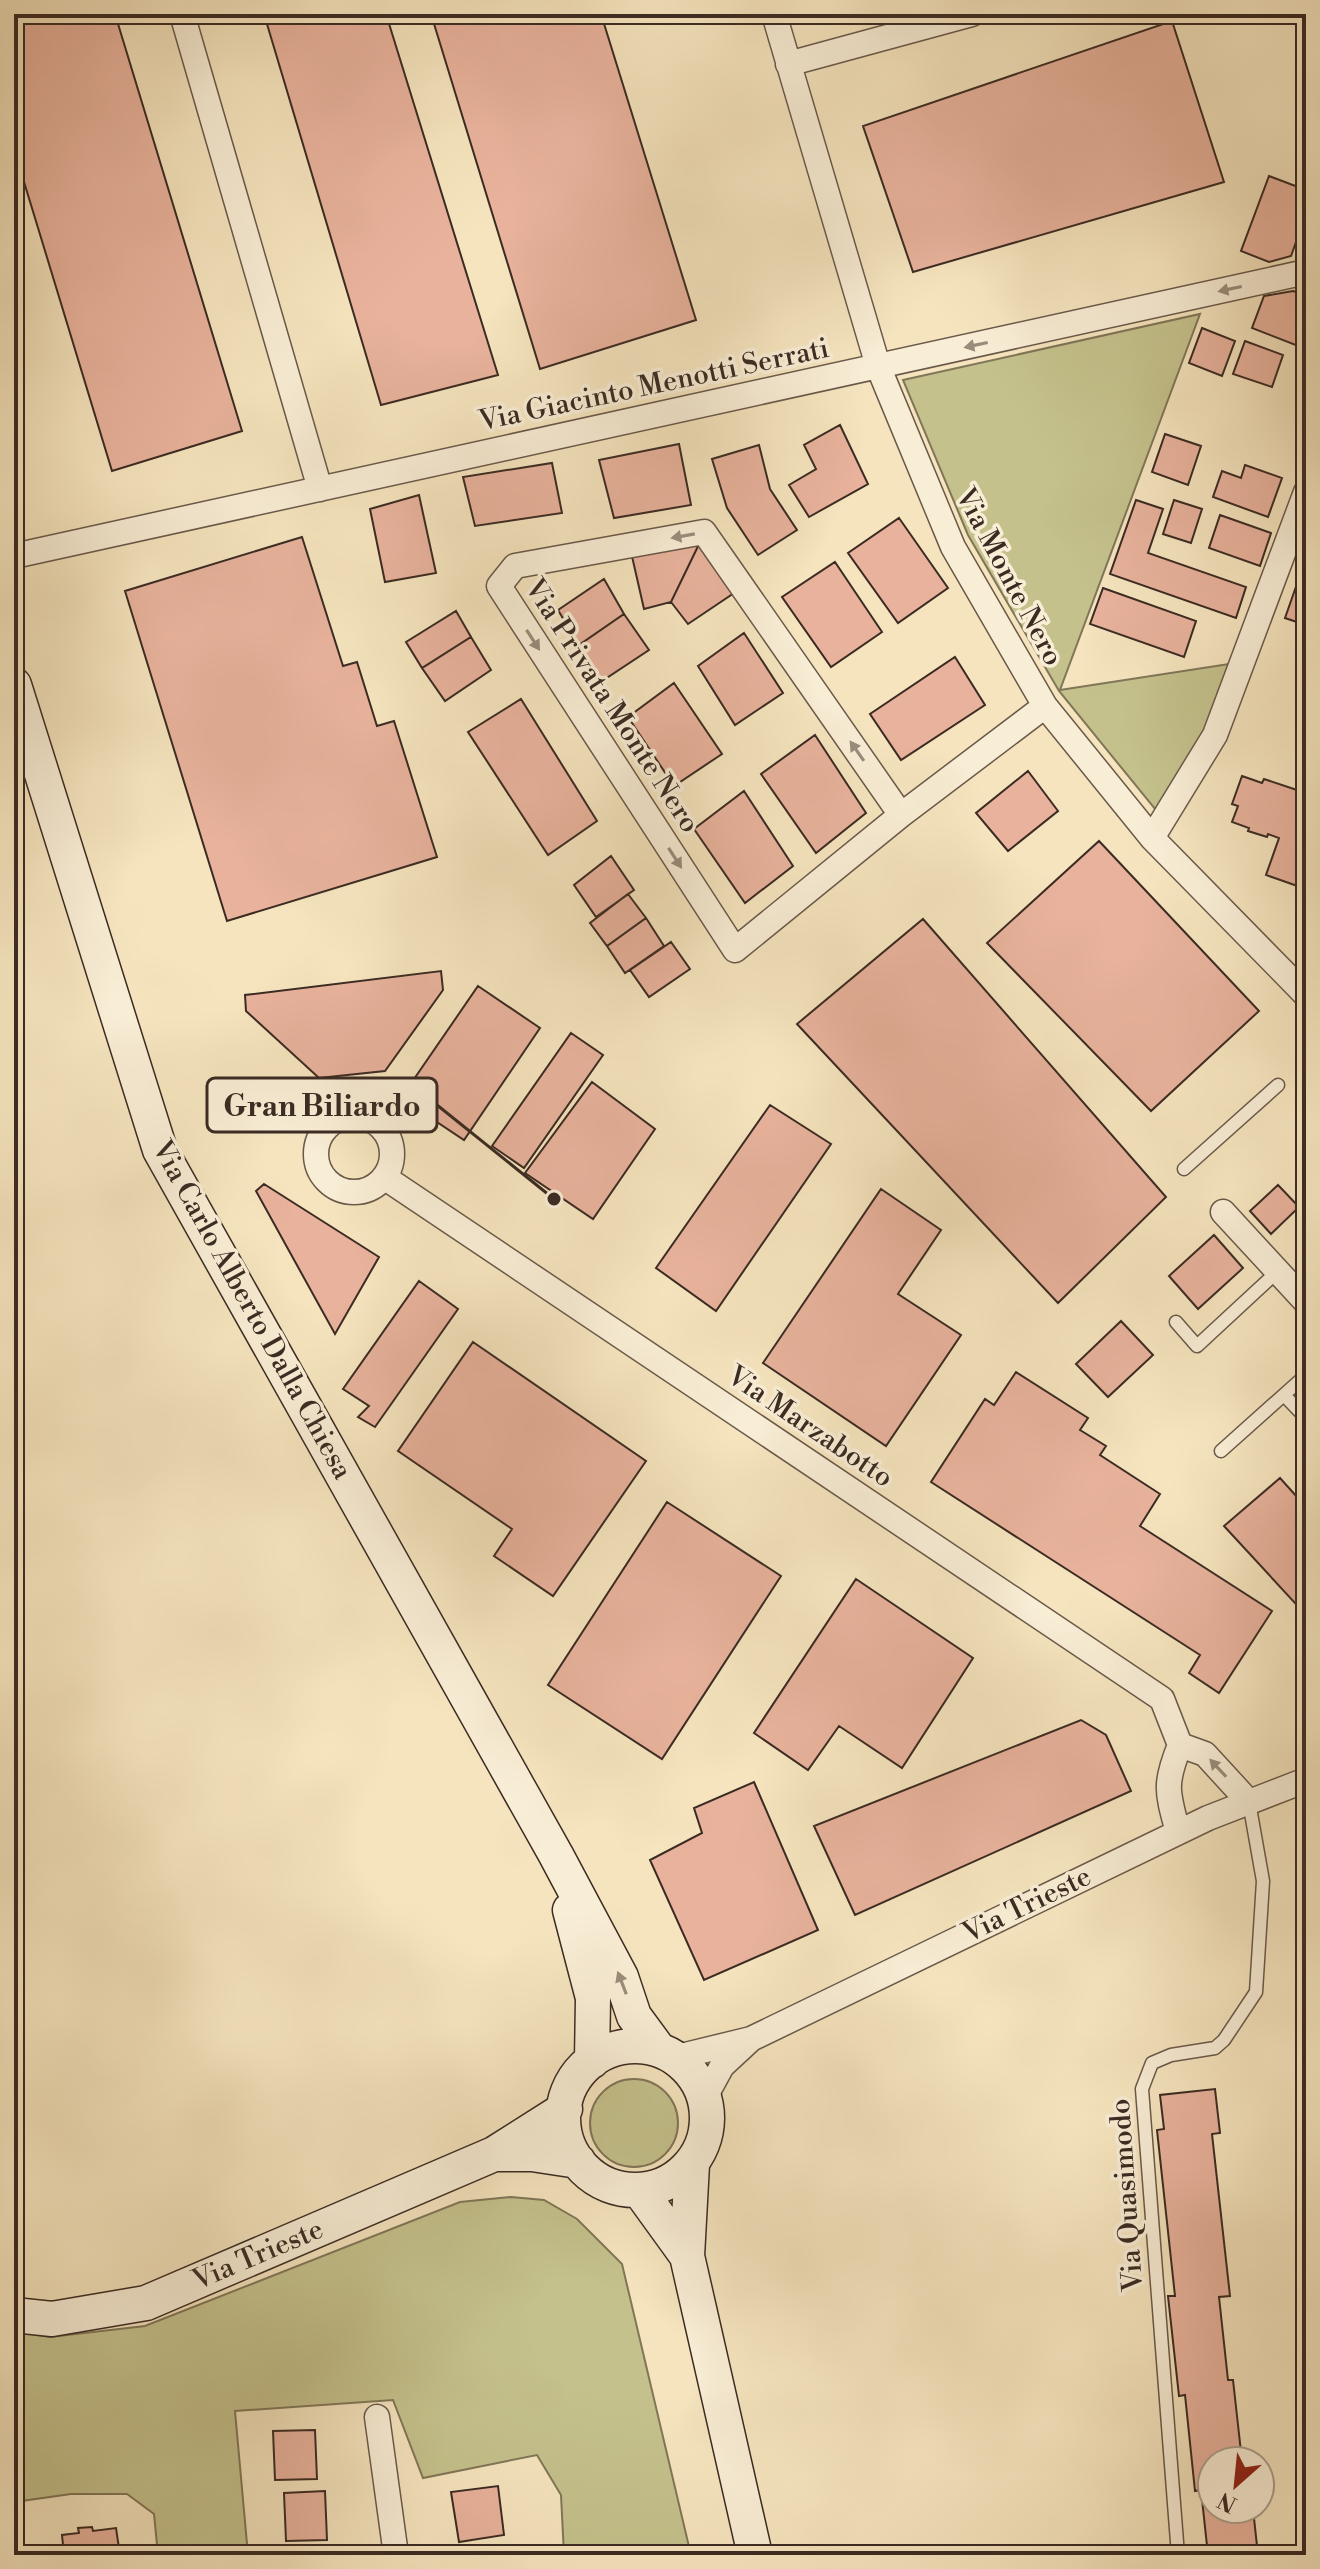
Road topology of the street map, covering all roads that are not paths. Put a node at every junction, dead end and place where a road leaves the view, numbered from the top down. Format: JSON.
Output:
{"nodes":[{"id":1,"x":182,"y":14,"type":"edge"},
{"id":2,"x":774,"y":14,"type":"edge"},
{"id":3,"x":972,"y":14,"type":"edge"},
{"id":4,"x":788,"y":64,"type":"junction"},
{"id":5,"x":1306,"y":272,"type":"edge"},
{"id":6,"x":878,"y":366,"type":"junction"},
{"id":7,"x":320,"y":489,"type":"junction"},
{"id":8,"x":1306,"y":492,"type":"edge"},
{"id":9,"x":14,"y":556,"type":"edge"},
{"id":10,"x":14,"y":685,"type":"edge"},
{"id":11,"x":1045,"y":706,"type":"junction"},
{"id":12,"x":901,"y":815,"type":"junction"},
{"id":13,"x":1152,"y":838,"type":"junction"},
{"id":14,"x":1306,"y":995,"type":"edge"},
{"id":15,"x":1278,"y":1085,"type":"dead end"},
{"id":16,"x":1184,"y":1169,"type":"dead end"},
{"id":17,"x":384,"y":1177,"type":"dead end"},
{"id":18,"x":1223,"y":1212,"type":"dead end"},
{"id":19,"x":1278,"y":1271,"type":"junction"},
{"id":20,"x":1306,"y":1302,"type":"edge"},
{"id":21,"x":1176,"y":1322,"type":"dead end"},
{"id":22,"x":1306,"y":1375,"type":"edge"},
{"id":23,"x":1284,"y":1395,"type":"junction"},
{"id":24,"x":1306,"y":1418,"type":"edge"},
{"id":25,"x":1221,"y":1451,"type":"dead end"},
{"id":26,"x":1180,"y":1745,"type":"junction"},
{"id":27,"x":1306,"y":1780,"type":"edge"},
{"id":28,"x":1249,"y":1802,"type":"junction"},
{"id":29,"x":1178,"y":1832,"type":"junction"},
{"id":30,"x":556,"y":1855,"type":"junction"},
{"id":31,"x":751,"y":2039,"type":"junction"},
{"id":32,"x":666,"y":2054,"type":"junction"},
{"id":33,"x":592,"y":2061,"type":"junction"},
{"id":34,"x":704,"y":2099,"type":"junction"},
{"id":35,"x":565,"y":2109,"type":"junction"},
{"id":36,"x":494,"y":2154,"type":"junction"},
{"id":37,"x":578,"y":2161,"type":"junction"},
{"id":38,"x":692,"y":2164,"type":"junction"},
{"id":39,"x":640,"y":2191,"type":"junction"},
{"id":40,"x":687,"y":2256,"type":"junction"},
{"id":41,"x":14,"y":2315,"type":"edge"},
{"id":42,"x":377,"y":2417,"type":"dead end"},
{"id":43,"x":396,"y":2555,"type":"edge"},
{"id":44,"x":755,"y":2555,"type":"edge"},
{"id":45,"x":1178,"y":2555,"type":"edge"}],
"edges":[{"from":1,"to":7,"type":"street"},
{"from":2,"to":4,"type":"street","name":"Via Monte Nero"},
{"from":3,"to":4,"type":"street"},
{"from":4,"to":6,"type":"street","name":"Via Monte Nero"},
{"from":5,"to":6,"type":"street","name":"Via Giacinto Menotti Serrati","one_way":true},
{"from":6,"to":7,"type":"street","name":"Via Giacinto Menotti Serrati"},
{"from":6,"to":11,"type":"street","name":"Via Monte Nero"},
{"from":7,"to":9,"type":"street","name":"Via Giacinto Menotti Serrati"},
{"from":8,"to":13,"type":"street"},
{"from":10,"to":30,"type":"street","name":"Via Carlo Alberto Dalla Chiesa"},
{"from":11,"to":12,"type":"street","name":"Via Privata Monte Nero"},
{"from":11,"to":13,"type":"street","name":"Via Monte Nero"},
{"from":12,"to":12,"type":"street","name":"Via Privata Monte Nero","one_way":true},
{"from":13,"to":14,"type":"street","name":"Via Monte Nero"},
{"from":15,"to":16,"type":"lane"},
{"from":17,"to":26,"type":"street","name":"Via Marzabotto"},
{"from":18,"to":19,"type":"street"},
{"from":19,"to":20,"type":"street"},
{"from":19,"to":21,"type":"lane"},
{"from":22,"to":23,"type":"lane"},
{"from":23,"to":24,"type":"lane"},
{"from":23,"to":25,"type":"lane"},
{"from":28,"to":26,"type":"street","one_way":true},
{"from":26,"to":29,"type":"street"},
{"from":27,"to":28,"type":"street","name":"Via Trieste"},
{"from":28,"to":29,"type":"street","name":"Via Trieste"},
{"from":28,"to":45,"type":"lane","name":"Via Quasimodo"},
{"from":29,"to":31,"type":"street","name":"Via Trieste"},
{"from":32,"to":30,"type":"street","name":"Via Carlo Alberto Dalla Chiesa","one_way":true},
{"from":30,"to":33,"type":"street","name":"Via Carlo Alberto Dalla Chiesa"},
{"from":31,"to":32,"type":"street","name":"Via Trieste"},
{"from":31,"to":34,"type":"street","name":"Via Trieste"},
{"from":32,"to":33,"type":"street"},
{"from":32,"to":34,"type":"street"},
{"from":33,"to":35,"type":"street"},
{"from":34,"to":38,"type":"street"},
{"from":35,"to":36,"type":"street","name":"Via Trieste"},
{"from":35,"to":37,"type":"street"},
{"from":36,"to":37,"type":"street","name":"Via Trieste"},
{"from":36,"to":41,"type":"street","name":"Via Trieste"},
{"from":37,"to":39,"type":"street"},
{"from":38,"to":39,"type":"street"},
{"from":38,"to":40,"type":"street"},
{"from":39,"to":40,"type":"street"},
{"from":40,"to":44,"type":"street"},
{"from":42,"to":43,"type":"street"}]}
